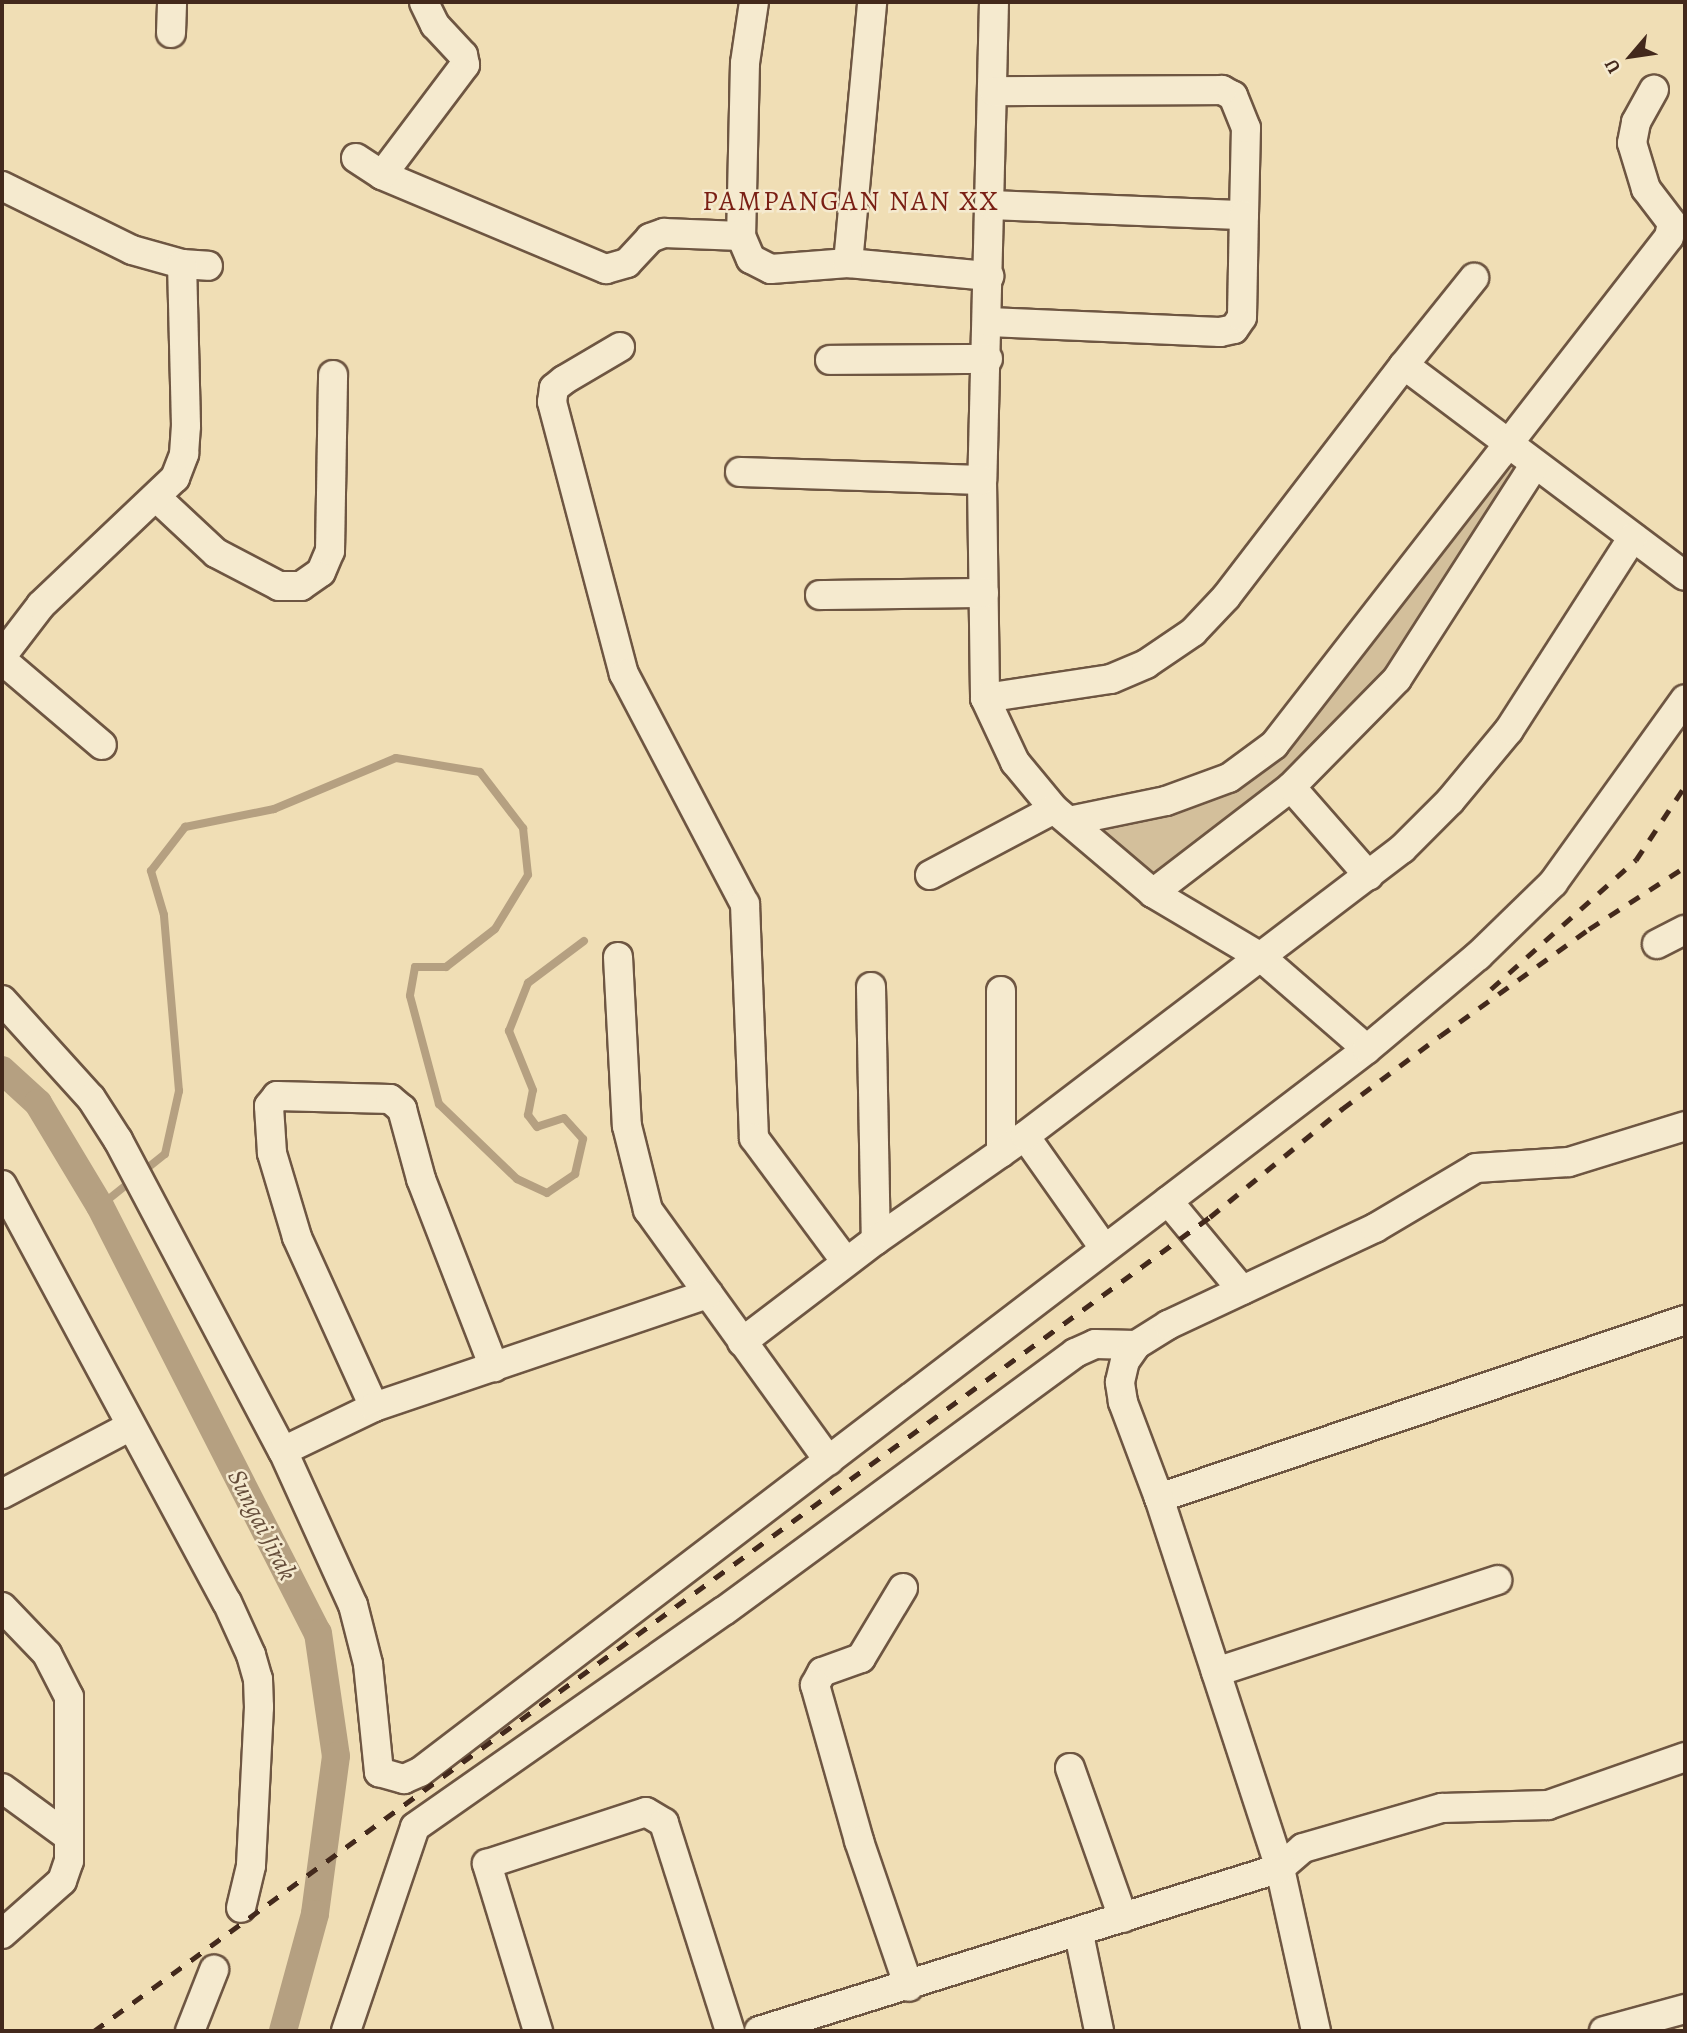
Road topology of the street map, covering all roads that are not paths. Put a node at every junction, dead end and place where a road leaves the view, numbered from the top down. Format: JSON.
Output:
{"nodes":[{"id":1,"x":172,"y":2,"type":"edge"},
{"id":2,"x":424,"y":2,"type":"edge"},
{"id":3,"x":754,"y":2,"type":"edge"},
{"id":4,"x":872,"y":2,"type":"edge"},
{"id":5,"x":994,"y":2,"type":"edge"},
{"id":6,"x":171,"y":33,"type":"dead end"},
{"id":7,"x":1654,"y":90,"type":"dead end"},
{"id":8,"x":994,"y":91,"type":"junction"},
{"id":9,"x":356,"y":158,"type":"dead end"},
{"id":10,"x":382,"y":175,"type":"junction"},
{"id":11,"x":2,"y":186,"type":"edge"},
{"id":12,"x":992,"y":205,"type":"junction"},
{"id":13,"x":1244,"y":215,"type":"junction"},
{"id":14,"x":741,"y":236,"type":"junction"},
{"id":15,"x":848,"y":263,"type":"junction"},
{"id":16,"x":989,"y":276,"type":"junction"},
{"id":17,"x":1474,"y":278,"type":"dead end"},
{"id":18,"x":989,"y":322,"type":"junction"},
{"id":19,"x":620,"y":347,"type":"dead end"},
{"id":20,"x":988,"y":359,"type":"junction"},
{"id":21,"x":830,"y":360,"type":"dead end"},
{"id":22,"x":1404,"y":365,"type":"junction"},
{"id":23,"x":333,"y":375,"type":"dead end"},
{"id":24,"x":1508,"y":448,"type":"junction"},
{"id":25,"x":1534,"y":466,"type":"junction"},
{"id":26,"x":740,"y":472,"type":"dead end"},
{"id":27,"x":982,"y":480,"type":"junction"},
{"id":28,"x":156,"y":498,"type":"junction"},
{"id":29,"x":1633,"y":537,"type":"junction"},
{"id":30,"x":1685,"y":576,"type":"edge"},
{"id":31,"x":984,"y":593,"type":"junction"},
{"id":32,"x":820,"y":595,"type":"dead end"},
{"id":33,"x":2,"y":658,"type":"edge"},
{"id":34,"x":985,"y":698,"type":"junction"},
{"id":35,"x":1685,"y":699,"type":"edge"},
{"id":36,"x":102,"y":746,"type":"dead end"},
{"id":37,"x":1291,"y":787,"type":"junction"},
{"id":38,"x":1062,"y":815,"type":"junction"},
{"id":39,"x":930,"y":875,"type":"dead end"},
{"id":40,"x":1369,"y":876,"type":"junction"},
{"id":41,"x":1153,"y":892,"type":"junction"},
{"id":42,"x":1685,"y":930,"type":"edge"},
{"id":43,"x":1657,"y":944,"type":"dead end"},
{"id":44,"x":618,"y":957,"type":"dead end"},
{"id":45,"x":1261,"y":957,"type":"junction"},
{"id":46,"x":871,"y":987,"type":"dead end"},
{"id":47,"x":1001,"y":991,"type":"dead end"},
{"id":48,"x":2,"y":1000,"type":"edge"},
{"id":49,"x":1367,"y":1049,"type":"junction"},
{"id":50,"x":1685,"y":1126,"type":"edge"},
{"id":51,"x":1025,"y":1136,"type":"junction"},
{"id":52,"x":1000,"y":1153,"type":"junction"},
{"id":53,"x":2,"y":1185,"type":"edge"},
{"id":54,"x":1168,"y":1201,"type":"junction"},
{"id":55,"x":876,"y":1240,"type":"junction"},
{"id":56,"x":1104,"y":1248,"type":"junction"},
{"id":57,"x":846,"y":1262,"type":"junction"},
{"id":58,"x":1242,"y":1290,"type":"junction"},
{"id":59,"x":708,"y":1294,"type":"junction"},
{"id":60,"x":1685,"y":1320,"type":"edge"},
{"id":61,"x":742,"y":1342,"type":"junction"},
{"id":62,"x":1136,"y":1345,"type":"junction"},
{"id":63,"x":494,"y":1367,"type":"junction"},
{"id":64,"x":374,"y":1407,"type":"junction"},
{"id":65,"x":131,"y":1426,"type":"junction"},
{"id":66,"x":283,"y":1451,"type":"junction"},
{"id":67,"x":829,"y":1461,"type":"junction"},
{"id":68,"x":2,"y":1494,"type":"edge"},
{"id":69,"x":1159,"y":1498,"type":"junction"},
{"id":70,"x":1497,"y":1580,"type":"dead end"},
{"id":71,"x":903,"y":1588,"type":"dead end"},
{"id":72,"x":2,"y":1607,"type":"edge"},
{"id":73,"x":1216,"y":1672,"type":"junction"},
{"id":74,"x":1685,"y":1757,"type":"edge"},
{"id":75,"x":1070,"y":1768,"type":"dead end"},
{"id":76,"x":2,"y":1788,"type":"edge"},
{"id":77,"x":69,"y":1837,"type":"junction"},
{"id":78,"x":1280,"y":1868,"type":"junction"},
{"id":79,"x":241,"y":1908,"type":"dead end"},
{"id":80,"x":1122,"y":1918,"type":"junction"},
{"id":81,"x":2,"y":1934,"type":"edge"},
{"id":82,"x":1079,"y":1934,"type":"junction"},
{"id":83,"x":214,"y":1970,"type":"dead end"},
{"id":84,"x":909,"y":1987,"type":"junction"},
{"id":85,"x":1685,"y":2008,"type":"edge"},
{"id":86,"x":827,"y":2022,"type":"edge"},
{"id":87,"x":190,"y":2031,"type":"edge"},
{"id":88,"x":346,"y":2031,"type":"edge"},
{"id":89,"x":537,"y":2031,"type":"edge"},
{"id":90,"x":730,"y":2031,"type":"edge"},
{"id":91,"x":759,"y":2031,"type":"edge"},
{"id":92,"x":1099,"y":2031,"type":"edge"},
{"id":93,"x":1316,"y":2031,"type":"edge"},
{"id":94,"x":1604,"y":2031,"type":"edge"}],
"edges":[{"from":1,"to":6,"type":"street"},
{"from":2,"to":10,"type":"street"},
{"from":3,"to":14,"type":"street"},
{"from":4,"to":15,"type":"street"},
{"from":5,"to":8,"type":"street"},
{"from":7,"to":24,"type":"street"},
{"from":8,"to":12,"type":"street"},
{"from":8,"to":13,"type":"street"},
{"from":9,"to":10,"type":"street"},
{"from":10,"to":14,"type":"street"},
{"from":11,"to":28,"type":"street"},
{"from":12,"to":13,"type":"street"},
{"from":12,"to":16,"type":"street"},
{"from":13,"to":18,"type":"street"},
{"from":14,"to":15,"type":"street"},
{"from":15,"to":16,"type":"street"},
{"from":16,"to":18,"type":"street"},
{"from":17,"to":22,"type":"street"},
{"from":18,"to":20,"type":"street"},
{"from":19,"to":57,"type":"street"},
{"from":20,"to":21,"type":"street"},
{"from":20,"to":27,"type":"street"},
{"from":22,"to":24,"type":"street"},
{"from":22,"to":34,"type":"street"},
{"from":23,"to":28,"type":"street"},
{"from":24,"to":25,"type":"street"},
{"from":24,"to":38,"type":"street"},
{"from":25,"to":29,"type":"street"},
{"from":25,"to":37,"type":"street"},
{"from":26,"to":27,"type":"street"},
{"from":27,"to":31,"type":"street"},
{"from":28,"to":33,"type":"street"},
{"from":29,"to":30,"type":"street"},
{"from":29,"to":40,"type":"street"},
{"from":31,"to":32,"type":"street"},
{"from":31,"to":34,"type":"street"},
{"from":33,"to":36,"type":"street"},
{"from":34,"to":38,"type":"street"},
{"from":35,"to":49,"type":"street"},
{"from":37,"to":40,"type":"street"},
{"from":37,"to":41,"type":"street"},
{"from":38,"to":39,"type":"street"},
{"from":38,"to":41,"type":"street"},
{"from":40,"to":45,"type":"street"},
{"from":41,"to":45,"type":"street"},
{"from":42,"to":43,"type":"street"},
{"from":44,"to":59,"type":"street"},
{"from":45,"to":49,"type":"street"},
{"from":45,"to":51,"type":"street"},
{"from":46,"to":55,"type":"street"},
{"from":47,"to":52,"type":"street"},
{"from":48,"to":66,"type":"street"},
{"from":49,"to":54,"type":"street"},
{"from":50,"to":58,"type":"street"},
{"from":51,"to":52,"type":"street"},
{"from":51,"to":56,"type":"street"},
{"from":52,"to":55,"type":"street"},
{"from":53,"to":65,"type":"street"},
{"from":54,"to":56,"type":"street"},
{"from":54,"to":58,"type":"street"},
{"from":55,"to":57,"type":"street"},
{"from":56,"to":67,"type":"street"},
{"from":57,"to":61,"type":"street"},
{"from":58,"to":62,"type":"street"},
{"from":59,"to":61,"type":"street"},
{"from":59,"to":63,"type":"street"},
{"from":60,"to":69,"type":"street"},
{"from":61,"to":67,"type":"street"},
{"from":62,"to":69,"type":"street"},
{"from":62,"to":88,"type":"street"},
{"from":63,"to":64,"type":"street"},
{"from":63,"to":64,"type":"street"},
{"from":64,"to":66,"type":"street"},
{"from":65,"to":68,"type":"street"},
{"from":65,"to":79,"type":"street"},
{"from":66,"to":67,"type":"street"},
{"from":69,"to":73,"type":"street"},
{"from":70,"to":73,"type":"street"},
{"from":71,"to":84,"type":"street"},
{"from":72,"to":77,"type":"street"},
{"from":73,"to":78,"type":"street"},
{"from":74,"to":78,"type":"street"},
{"from":75,"to":80,"type":"street"},
{"from":76,"to":77,"type":"street"},
{"from":77,"to":81,"type":"street"},
{"from":78,"to":80,"type":"street"},
{"from":78,"to":93,"type":"street"},
{"from":80,"to":82,"type":"street"},
{"from":82,"to":84,"type":"street"},
{"from":82,"to":92,"type":"street"},
{"from":83,"to":87,"type":"street"},
{"from":84,"to":86,"type":"street"},
{"from":85,"to":94,"type":"street"},
{"from":86,"to":91,"type":"street"},
{"from":89,"to":90,"type":"street"}]}
